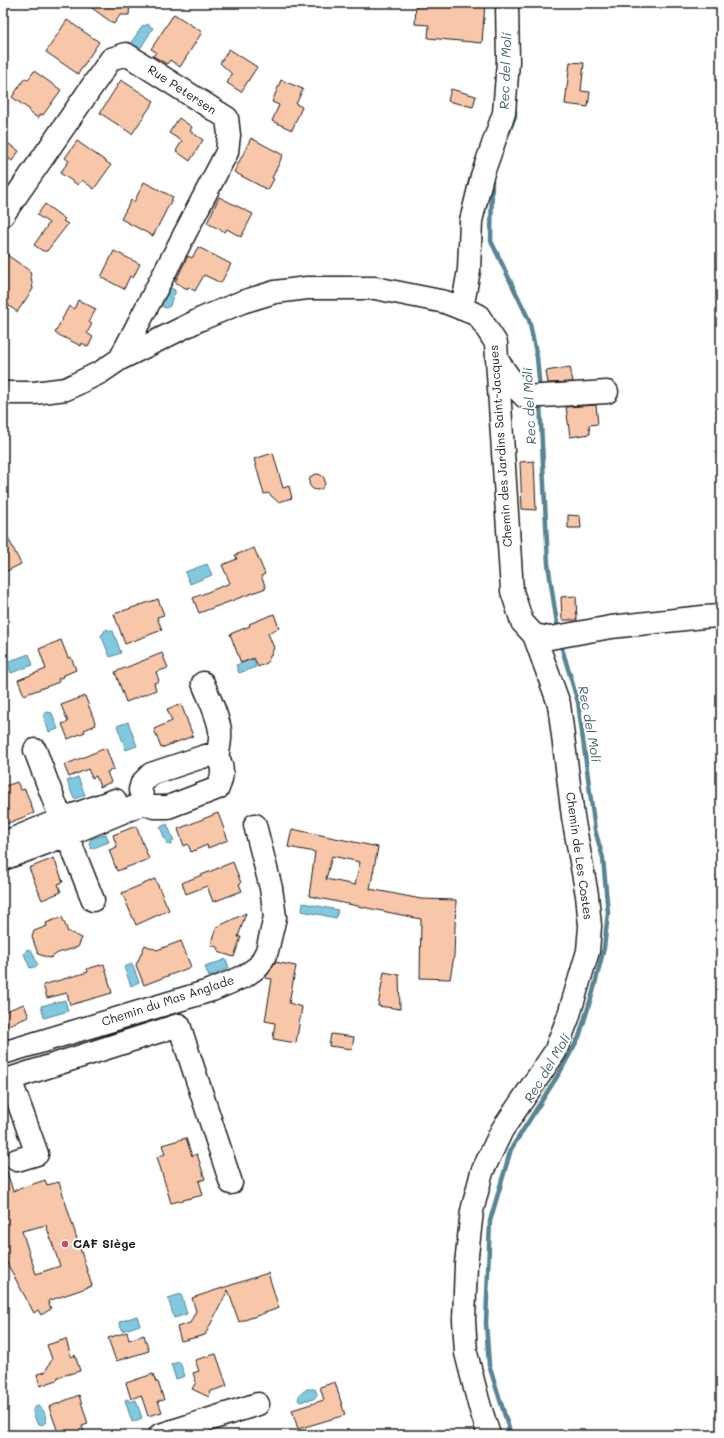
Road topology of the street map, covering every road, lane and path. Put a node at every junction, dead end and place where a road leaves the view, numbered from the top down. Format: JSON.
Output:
{"nodes":[{"id":1,"x":507,"y":3,"type":"edge"},
{"id":2,"x":3,"y":215,"type":"edge"},
{"id":3,"x":462,"y":309,"type":"junction"},
{"id":4,"x":120,"y":359,"type":"junction"},
{"id":5,"x":497,"y":360,"type":"junction"},
{"id":6,"x":607,"y":392,"type":"dead end"},
{"id":7,"x":3,"y":393,"type":"edge"},
{"id":8,"x":721,"y":616,"type":"edge"},
{"id":9,"x":550,"y":636,"type":"junction"},
{"id":10,"x":202,"y":683,"type":"dead end"},
{"id":11,"x":35,"y":750,"type":"dead end"},
{"id":12,"x":217,"y":756,"type":"junction"},
{"id":13,"x":143,"y":797,"type":"junction"},
{"id":14,"x":255,"y":825,"type":"dead end"},
{"id":15,"x":64,"y":827,"type":"junction"},
{"id":16,"x":3,"y":843,"type":"edge"},
{"id":17,"x":3,"y":859,"type":"edge"},
{"id":18,"x":93,"y":900,"type":"dead end"},
{"id":19,"x":3,"y":1053,"type":"edge"},
{"id":20,"x":6,"y":1080,"type":"edge"},
{"id":21,"x":17,"y":1160,"type":"dead end"},
{"id":22,"x":231,"y":1183,"type":"dead end"},
{"id":23,"x":258,"y":1404,"type":"dead end"},
{"id":24,"x":160,"y":1435,"type":"edge"},
{"id":25,"x":489,"y":1435,"type":"edge"}],
"edges":[{"from":1,"to":3,"type":"street"},
{"from":2,"to":4,"type":"street","name":"Rue Petersen"},
{"from":3,"to":4,"type":"street","name":"Chemin des Jardins Saint-Jacques"},
{"from":3,"to":5,"type":"street","name":"Chemin des Jardins Saint-Jacques"},
{"from":4,"to":7,"type":"street","name":"Chemin des Jardins Saint-Jacques"},
{"from":5,"to":6,"type":"street"},
{"from":5,"to":9,"type":"street","name":"Chemin des Jardins Saint-Jacques"},
{"from":8,"to":9,"type":"street"},
{"from":9,"to":25,"type":"street","name":"Chemin de Les Costes"},
{"from":10,"to":12,"type":"street"},
{"from":11,"to":15,"type":"street"},
{"from":12,"to":13,"type":"street"},
{"from":12,"to":13,"type":"street"},
{"from":13,"to":15,"type":"street"},
{"from":14,"to":19,"type":"street","name":"Chemin du Mas Anglade"},
{"from":15,"to":16,"type":"street"},
{"from":15,"to":17,"type":"street"},
{"from":15,"to":18,"type":"street"},
{"from":20,"to":21,"type":"street"},
{"from":20,"to":22,"type":"street"},
{"from":23,"to":24,"type":"street"}]}
